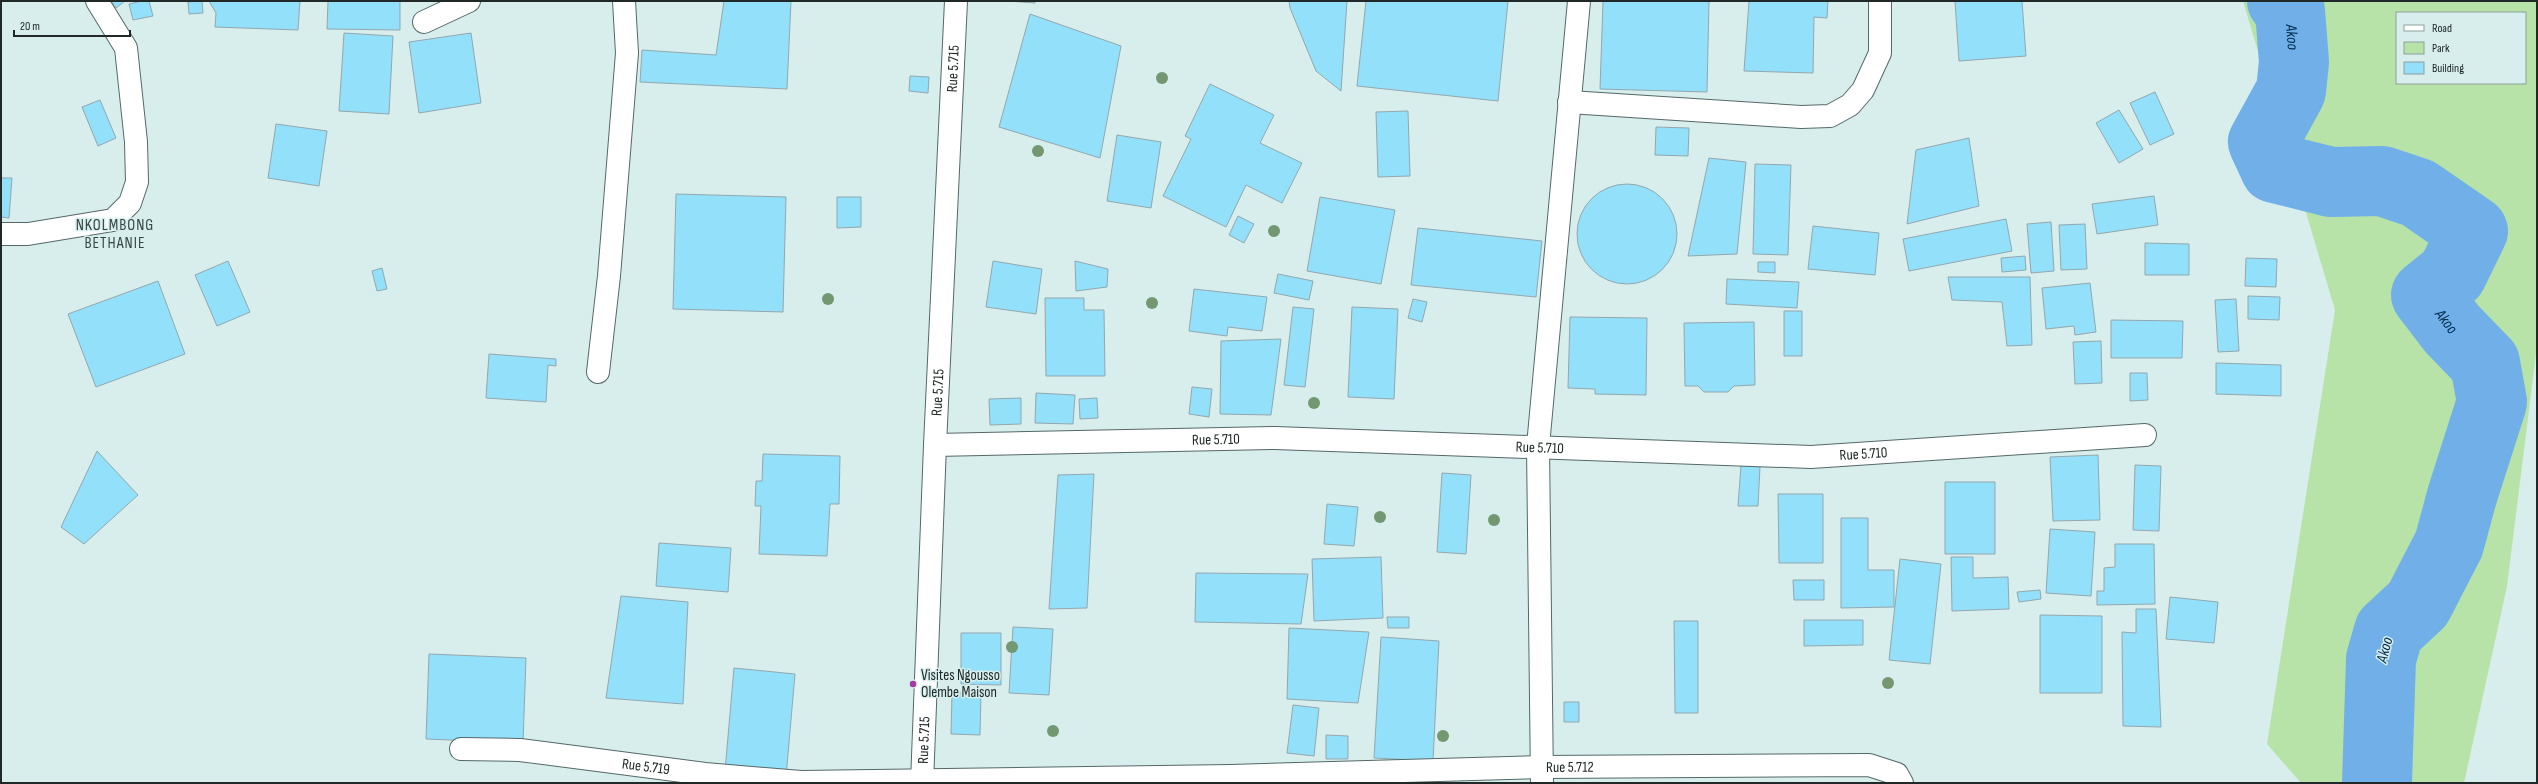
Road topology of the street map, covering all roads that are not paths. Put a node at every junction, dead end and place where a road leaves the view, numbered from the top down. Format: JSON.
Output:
{"nodes":[{"id":1,"x":97,"y":1,"type":"edge"},
{"id":2,"x":469,"y":1,"type":"edge"},
{"id":3,"x":624,"y":1,"type":"edge"},
{"id":4,"x":956,"y":1,"type":"edge"},
{"id":5,"x":1579,"y":1,"type":"edge"},
{"id":6,"x":1880,"y":1,"type":"edge"},
{"id":7,"x":424,"y":22,"type":"dead end"},
{"id":8,"x":1569,"y":102,"type":"junction"},
{"id":9,"x":1,"y":234,"type":"edge"},
{"id":10,"x":598,"y":372,"type":"dead end"},
{"id":11,"x":2145,"y":435,"type":"dead end"},
{"id":12,"x":934,"y":445,"type":"junction"},
{"id":13,"x":1538,"y":446,"type":"junction"},
{"id":14,"x":461,"y":749,"type":"dead end"},
{"id":15,"x":1542,"y":775,"type":"edge"},
{"id":16,"x":1231,"y":780,"type":"edge"},
{"id":17,"x":922,"y":781,"type":"edge"},
{"id":18,"x":1902,"y":783,"type":"edge"}],
"edges":[{"from":1,"to":9,"type":"street"},
{"from":2,"to":7,"type":"street"},
{"from":3,"to":10,"type":"street"},
{"from":4,"to":12,"type":"street","name":"Rue 5.715"},
{"from":5,"to":8,"type":"street"},
{"from":6,"to":8,"type":"street"},
{"from":8,"to":13,"type":"street"},
{"from":11,"to":13,"type":"street","name":"Rue 5.710"},
{"from":12,"to":13,"type":"street","name":"Rue 5.710"},
{"from":12,"to":17,"type":"street","name":"Rue 5.715"},
{"from":13,"to":15,"type":"street"},
{"from":14,"to":17,"type":"street","name":"Rue 5.719"},
{"from":15,"to":16,"type":"street","name":"Rue 5.712"},
{"from":15,"to":18,"type":"street","name":"Rue 5.712"},
{"from":16,"to":17,"type":"street","name":"Rue 5.719"}]}
